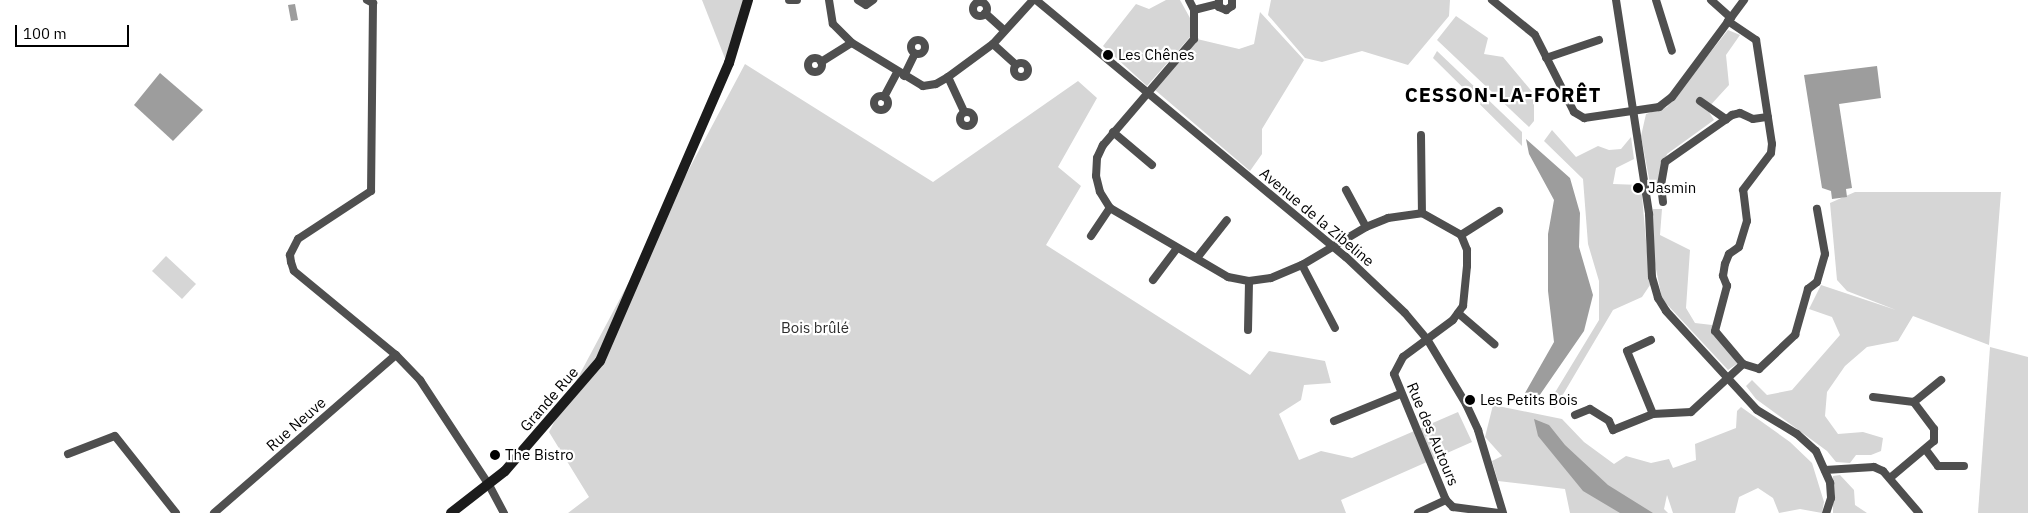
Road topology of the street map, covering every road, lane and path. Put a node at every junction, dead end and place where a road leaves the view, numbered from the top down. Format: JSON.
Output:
{"nodes":[{"id":1,"x":367,"y":0,"type":"edge"},
{"id":2,"x":748,"y":0,"type":"edge"},
{"id":3,"x":789,"y":0,"type":"edge"},
{"id":4,"x":797,"y":0,"type":"edge"},
{"id":5,"x":828,"y":0,"type":"edge"},
{"id":6,"x":836,"y":0,"type":"edge"},
{"id":7,"x":858,"y":0,"type":"edge"},
{"id":8,"x":873,"y":0,"type":"edge"},
{"id":9,"x":1035,"y":0,"type":"edge"},
{"id":10,"x":1189,"y":0,"type":"edge"},
{"id":11,"x":1232,"y":0,"type":"edge"},
{"id":12,"x":1492,"y":0,"type":"edge"},
{"id":13,"x":1616,"y":0,"type":"edge"},
{"id":14,"x":1656,"y":0,"type":"edge"},
{"id":15,"x":1711,"y":0,"type":"edge"},
{"id":16,"x":1744,"y":0,"type":"edge"},
{"id":17,"x":1218,"y":2,"type":"edge"},
{"id":18,"x":1194,"y":10,"type":"junction"},
{"id":19,"x":985,"y":13,"type":"dead end"},
{"id":20,"x":1729,"y":19,"type":"junction"},
{"id":21,"x":1004,"y":30,"type":"junction"},
{"id":22,"x":1599,"y":40,"type":"dead end"},
{"id":23,"x":852,"y":43,"type":"junction"},
{"id":24,"x":993,"y":44,"type":"junction"},
{"id":25,"x":1672,"y":52,"type":"dead end"},
{"id":26,"x":915,"y":53,"type":"dead end"},
{"id":27,"x":1546,"y":58,"type":"junction"},
{"id":28,"x":822,"y":62,"type":"dead end"},
{"id":29,"x":1016,"y":65,"type":"dead end"},
{"id":30,"x":900,"y":74,"type":"junction"},
{"id":31,"x":948,"y":77,"type":"junction"},
{"id":32,"x":1148,"y":92,"type":"junction"},
{"id":33,"x":884,"y":97,"type":"dead end"},
{"id":34,"x":1700,"y":101,"type":"dead end"},
{"id":35,"x":1633,"y":111,"type":"junction"},
{"id":36,"x":964,"y":112,"type":"dead end"},
{"id":37,"x":1768,"y":117,"type":"junction"},
{"id":38,"x":1726,"y":119,"type":"junction"},
{"id":39,"x":1113,"y":132,"type":"junction"},
{"id":40,"x":1421,"y":135,"type":"dead end"},
{"id":41,"x":1152,"y":165,"type":"dead end"},
{"id":42,"x":1346,"y":190,"type":"dead end"},
{"id":43,"x":1663,"y":202,"type":"dead end"},
{"id":44,"x":1110,"y":208,"type":"junction"},
{"id":45,"x":1817,"y":208,"type":"dead end"},
{"id":46,"x":1499,"y":211,"type":"dead end"},
{"id":47,"x":1422,"y":213,"type":"junction"},
{"id":48,"x":1227,"y":220,"type":"dead end"},
{"id":49,"x":1366,"y":226,"type":"junction"},
{"id":50,"x":1461,"y":235,"type":"junction"},
{"id":51,"x":1091,"y":236,"type":"dead end"},
{"id":52,"x":1332,"y":246,"type":"junction"},
{"id":53,"x":1177,"y":248,"type":"junction"},
{"id":54,"x":1197,"y":258,"type":"junction"},
{"id":55,"x":1302,"y":265,"type":"junction"},
{"id":56,"x":1153,"y":280,"type":"dead end"},
{"id":57,"x":1249,"y":282,"type":"junction"},
{"id":58,"x":1458,"y":313,"type":"junction"},
{"id":59,"x":1335,"y":328,"type":"dead end"},
{"id":60,"x":1248,"y":330,"type":"dead end"},
{"id":61,"x":1427,"y":339,"type":"junction"},
{"id":62,"x":1651,"y":340,"type":"dead end"},
{"id":63,"x":1494,"y":344,"type":"dead end"},
{"id":64,"x":396,"y":355,"type":"junction"},
{"id":65,"x":1743,"y":364,"type":"junction"},
{"id":66,"x":1728,"y":378,"type":"junction"},
{"id":67,"x":1941,"y":380,"type":"dead end"},
{"id":68,"x":1400,"y":394,"type":"junction"},
{"id":69,"x":1873,"y":397,"type":"dead end"},
{"id":70,"x":1914,"y":402,"type":"junction"},
{"id":71,"x":1653,"y":414,"type":"junction"},
{"id":72,"x":1575,"y":415,"type":"dead end"},
{"id":73,"x":1334,"y":421,"type":"dead end"},
{"id":74,"x":1926,"y":450,"type":"junction"},
{"id":75,"x":68,"y":454,"type":"dead end"},
{"id":76,"x":1964,"y":466,"type":"dead end"},
{"id":77,"x":1826,"y":470,"type":"junction"},
{"id":78,"x":1890,"y":478,"type":"junction"},
{"id":79,"x":489,"y":485,"type":"junction"},
{"id":80,"x":1446,"y":500,"type":"junction"},
{"id":81,"x":176,"y":513,"type":"edge"},
{"id":82,"x":214,"y":513,"type":"edge"},
{"id":83,"x":451,"y":513,"type":"edge"},
{"id":84,"x":504,"y":513,"type":"edge"},
{"id":85,"x":1418,"y":513,"type":"edge"},
{"id":86,"x":1499,"y":513,"type":"edge"},
{"id":87,"x":1503,"y":513,"type":"edge"},
{"id":88,"x":1826,"y":513,"type":"edge"},
{"id":89,"x":1919,"y":513,"type":"edge"}],
"edges":[{"from":1,"to":64,"type":"street"},
{"from":2,"to":79,"type":"main road","name":"Grande Rue"},
{"from":3,"to":4,"type":"street"},
{"from":5,"to":6,"type":"street"},
{"from":5,"to":23,"type":"street"},
{"from":7,"to":8,"type":"street"},
{"from":9,"to":21,"type":"street"},
{"from":9,"to":32,"type":"street","name":"Avenue de la Zibeline"},
{"from":10,"to":18,"type":"street"},
{"from":11,"to":17,"type":"street"},
{"from":12,"to":27,"type":"street"},
{"from":13,"to":35,"type":"street"},
{"from":14,"to":25,"type":"street"},
{"from":15,"to":20,"type":"street"},
{"from":16,"to":20,"type":"street"},
{"from":17,"to":18,"type":"street"},
{"from":18,"to":32,"type":"street"},
{"from":19,"to":21,"type":"street"},
{"from":20,"to":35,"type":"street"},
{"from":20,"to":37,"type":"street"},
{"from":21,"to":24,"type":"street"},
{"from":22,"to":27,"type":"street"},
{"from":23,"to":28,"type":"street"},
{"from":23,"to":30,"type":"street"},
{"from":24,"to":29,"type":"street"},
{"from":24,"to":31,"type":"street"},
{"from":26,"to":30,"type":"street"},
{"from":27,"to":35,"type":"street"},
{"from":30,"to":31,"type":"street"},
{"from":30,"to":33,"type":"street"},
{"from":31,"to":36,"type":"street"},
{"from":32,"to":39,"type":"street"},
{"from":32,"to":52,"type":"street","name":"Avenue de la Zibeline"},
{"from":34,"to":38,"type":"street"},
{"from":35,"to":66,"type":"street"},
{"from":37,"to":38,"type":"street"},
{"from":37,"to":65,"type":"street"},
{"from":38,"to":43,"type":"street"},
{"from":39,"to":41,"type":"street"},
{"from":39,"to":44,"type":"street"},
{"from":40,"to":47,"type":"street"},
{"from":42,"to":49,"type":"street"},
{"from":44,"to":51,"type":"street"},
{"from":44,"to":53,"type":"street"},
{"from":45,"to":65,"type":"street"},
{"from":46,"to":50,"type":"street"},
{"from":47,"to":49,"type":"street"},
{"from":47,"to":50,"type":"street"},
{"from":48,"to":54,"type":"street"},
{"from":49,"to":52,"type":"street"},
{"from":50,"to":58,"type":"street"},
{"from":52,"to":55,"type":"street"},
{"from":52,"to":61,"type":"street","name":"Avenue de la Zibeline"},
{"from":53,"to":54,"type":"street"},
{"from":53,"to":56,"type":"street"},
{"from":54,"to":57,"type":"street"},
{"from":55,"to":57,"type":"street"},
{"from":55,"to":59,"type":"street"},
{"from":57,"to":60,"type":"street"},
{"from":58,"to":61,"type":"street","name":"Rue des Autours"},
{"from":58,"to":63,"type":"street"},
{"from":61,"to":68,"type":"street","name":"Rue des Autours"},
{"from":61,"to":87,"type":"street","name":"Avenue de la Zibeline"},
{"from":62,"to":71,"type":"street"},
{"from":64,"to":79,"type":"street"},
{"from":64,"to":82,"type":"street","name":"Rue Neuve"},
{"from":65,"to":66,"type":"street"},
{"from":66,"to":71,"type":"street"},
{"from":66,"to":77,"type":"street"},
{"from":67,"to":70,"type":"street"},
{"from":68,"to":73,"type":"street"},
{"from":68,"to":80,"type":"street","name":"Rue des Autours"},
{"from":69,"to":70,"type":"street"},
{"from":70,"to":74,"type":"street"},
{"from":71,"to":72,"type":"street"},
{"from":74,"to":76,"type":"street"},
{"from":74,"to":78,"type":"street"},
{"from":75,"to":81,"type":"street"},
{"from":77,"to":78,"type":"street"},
{"from":77,"to":88,"type":"street"},
{"from":78,"to":89,"type":"street"},
{"from":79,"to":83,"type":"main road","name":"Grande Rue"},
{"from":79,"to":84,"type":"street"},
{"from":80,"to":85,"type":"street"},
{"from":80,"to":86,"type":"street","name":"Rue des Autours"}]}
